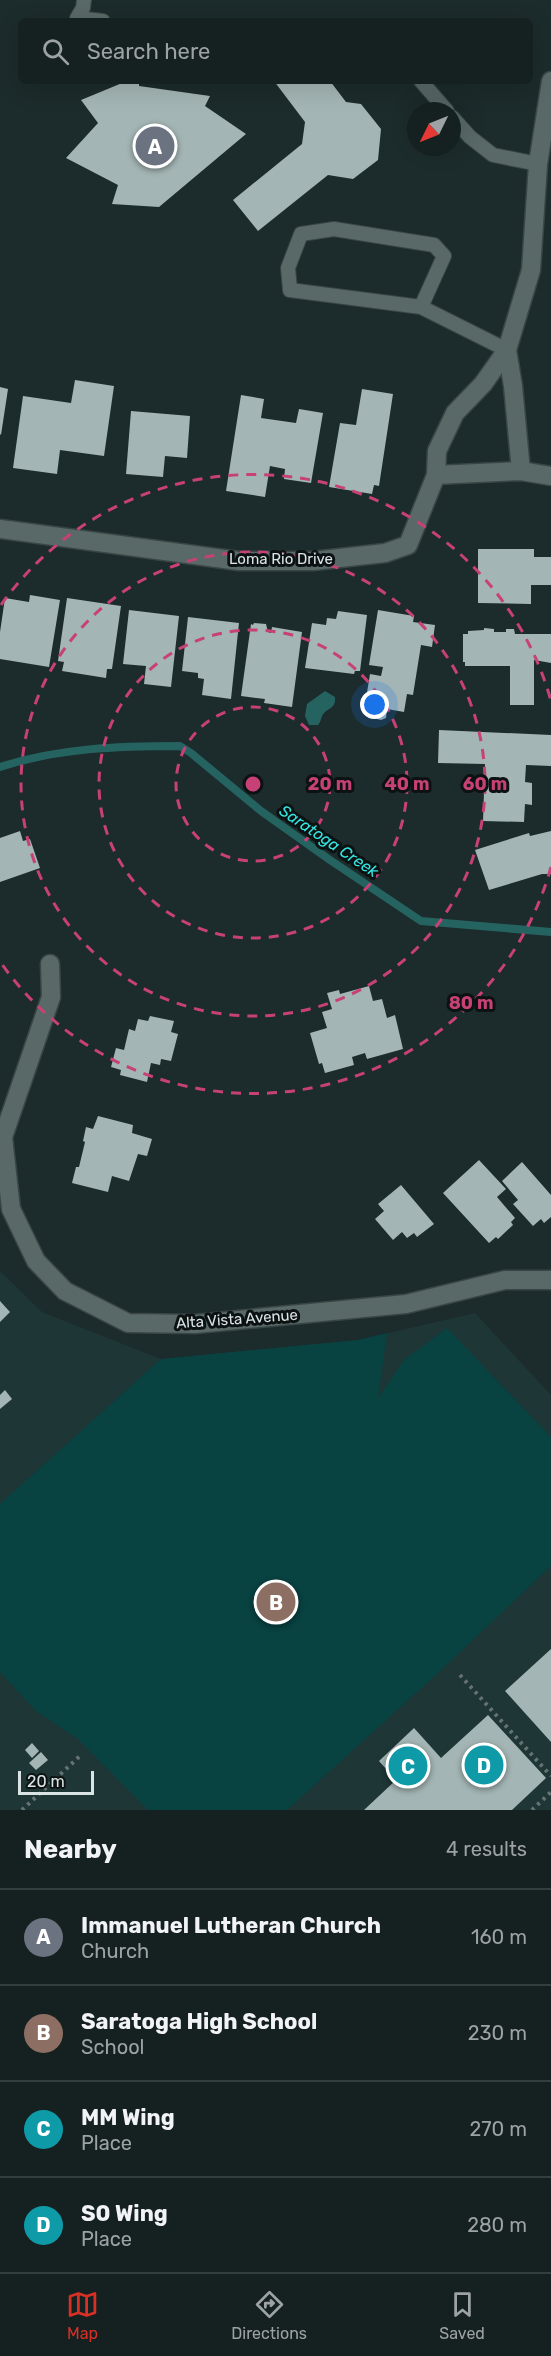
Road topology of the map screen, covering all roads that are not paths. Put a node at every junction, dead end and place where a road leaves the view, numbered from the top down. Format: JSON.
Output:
{"nodes":[{"id":1,"x":84,"y":0,"type":"edge"},
{"id":2,"x":77,"y":18,"type":"edge"},
{"id":3,"x":551,"y":81,"type":"edge"},
{"id":4,"x":424,"y":84,"type":"edge"},
{"id":5,"x":440,"y":102,"type":"edge"},
{"id":6,"x":461,"y":127,"type":"edge"},
{"id":7,"x":538,"y":164,"type":"junction"},
{"id":8,"x":421,"y":307,"type":"junction"},
{"id":9,"x":507,"y":350,"type":"junction"},
{"id":10,"x":521,"y":471,"type":"junction"},
{"id":11,"x":436,"y":475,"type":"junction"},
{"id":12,"x":551,"y":476,"type":"edge"},
{"id":13,"x":0,"y":529,"type":"edge"},
{"id":14,"x":50,"y":964,"type":"dead end"},
{"id":15,"x":551,"y":1280,"type":"edge"}],
"edges":[{"from":1,"to":2,"type":"lane"},
{"from":3,"to":7,"type":"street"},
{"from":4,"to":5,"type":"lane"},
{"from":6,"to":7,"type":"lane"},
{"from":7,"to":9,"type":"street"},
{"from":8,"to":8,"type":"lane"},
{"from":8,"to":9,"type":"lane"},
{"from":9,"to":10,"type":"street"},
{"from":9,"to":11,"type":"street","name":"Loma Rio Drive"},
{"from":10,"to":11,"type":"street"},
{"from":10,"to":12,"type":"street"},
{"from":11,"to":13,"type":"street","name":"Loma Rio Drive"},
{"from":14,"to":15,"type":"street","name":"Alta Vista Avenue"}]}
